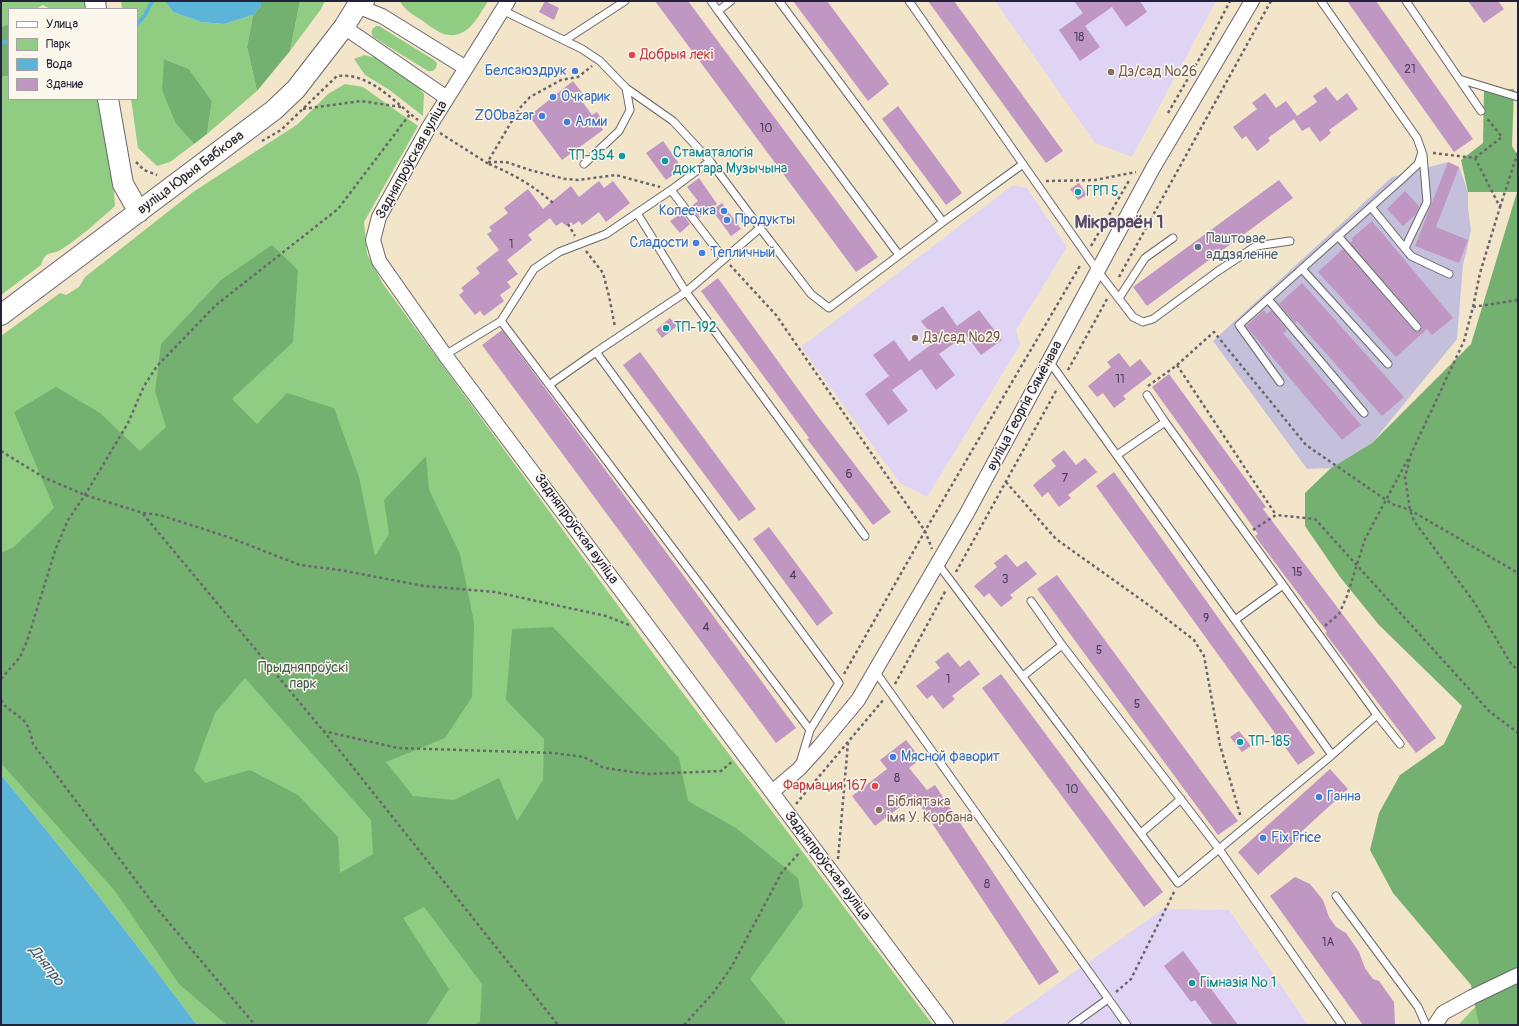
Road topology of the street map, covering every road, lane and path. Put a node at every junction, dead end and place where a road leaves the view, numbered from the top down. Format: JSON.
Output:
{"nodes":[{"id":1,"x":625,"y":1,"type":"edge"},
{"id":2,"x":711,"y":1,"type":"edge"},
{"id":3,"x":731,"y":1,"type":"edge"},
{"id":4,"x":779,"y":1,"type":"edge"},
{"id":5,"x":909,"y":1,"type":"edge"},
{"id":6,"x":1230,"y":1,"type":"edge"},
{"id":7,"x":1252,"y":1,"type":"edge"},
{"id":8,"x":1271,"y":1,"type":"edge"},
{"id":9,"x":1321,"y":1,"type":"edge"},
{"id":10,"x":1406,"y":1,"type":"edge"},
{"id":11,"x":359,"y":3,"type":"edge"},
{"id":12,"x":505,"y":6,"type":"edge"},
{"id":13,"x":718,"y":10,"type":"junction"},
{"id":14,"x":344,"y":27,"type":"junction"},
{"id":15,"x":565,"y":40,"type":"junction"},
{"id":16,"x":600,"y":61,"type":"junction"},
{"id":17,"x":466,"y":68,"type":"junction"},
{"id":18,"x":1459,"y":79,"type":"junction"},
{"id":19,"x":626,"y":88,"type":"junction"},
{"id":20,"x":1518,"y":97,"type":"edge"},
{"id":21,"x":447,"y":98,"type":"junction"},
{"id":22,"x":108,"y":100,"type":"edge"},
{"id":23,"x":402,"y":107,"type":"junction"},
{"id":24,"x":302,"y":109,"type":"junction"},
{"id":25,"x":1481,"y":111,"type":"joint"},
{"id":26,"x":410,"y":114,"type":"junction"},
{"id":27,"x":1165,"y":118,"type":"dead end"},
{"id":28,"x":418,"y":120,"type":"dead end"},
{"id":29,"x":438,"y":132,"type":"dead end"},
{"id":30,"x":257,"y":144,"type":"dead end"},
{"id":31,"x":1422,"y":152,"type":"junction"},
{"id":32,"x":1518,"y":152,"type":"edge"},
{"id":33,"x":1475,"y":158,"type":"junction"},
{"id":34,"x":487,"y":162,"type":"junction"},
{"id":35,"x":710,"y":162,"type":"junction"},
{"id":36,"x":584,"y":164,"type":"dead end"},
{"id":37,"x":1023,"y":164,"type":"junction"},
{"id":38,"x":1138,"y":166,"type":"dead end"},
{"id":39,"x":1153,"y":168,"type":"junction"},
{"id":40,"x":1134,"y":172,"type":"junction"},
{"id":41,"x":1031,"y":175,"type":"junction"},
{"id":42,"x":671,"y":190,"type":"junction"},
{"id":43,"x":553,"y":204,"type":"dead end"},
{"id":44,"x":1371,"y":207,"type":"junction"},
{"id":45,"x":1500,"y":207,"type":"junction"},
{"id":46,"x":139,"y":212,"type":"junction"},
{"id":47,"x":637,"y":213,"type":"junction"},
{"id":48,"x":943,"y":222,"type":"junction"},
{"id":49,"x":760,"y":228,"type":"junction"},
{"id":50,"x":1338,"y":236,"type":"junction"},
{"id":51,"x":1172,"y":238,"type":"dead end"},
{"id":52,"x":1290,"y":241,"type":"dead end"},
{"id":53,"x":580,"y":243,"type":"junction"},
{"id":54,"x":1405,"y":248,"type":"junction"},
{"id":55,"x":1086,"y":254,"type":"junction"},
{"id":56,"x":899,"y":255,"type":"junction"},
{"id":57,"x":724,"y":259,"type":"junction"},
{"id":58,"x":1302,"y":268,"type":"junction"},
{"id":59,"x":1097,"y":270,"type":"junction"},
{"id":60,"x":1449,"y":274,"type":"dead end"},
{"id":61,"x":1112,"y":290,"type":"junction"},
{"id":62,"x":686,"y":292,"type":"junction"},
{"id":63,"x":1119,"y":298,"type":"junction"},
{"id":64,"x":1268,"y":299,"type":"junction"},
{"id":65,"x":1518,"y":300,"type":"edge"},
{"id":66,"x":1474,"y":307,"type":"junction"},
{"id":67,"x":1,"y":315,"type":"edge"},
{"id":68,"x":501,"y":321,"type":"junction"},
{"id":69,"x":1417,"y":327,"type":"dead end"},
{"id":70,"x":617,"y":338,"type":"junction"},
{"id":71,"x":596,"y":352,"type":"junction"},
{"id":72,"x":445,"y":354,"type":"junction"},
{"id":73,"x":1048,"y":360,"type":"junction"},
{"id":74,"x":1388,"y":364,"type":"dead end"},
{"id":75,"x":1177,"y":365,"type":"junction"},
{"id":76,"x":1062,"y":380,"type":"junction"},
{"id":77,"x":1280,"y":382,"type":"dead end"},
{"id":78,"x":549,"y":385,"type":"junction"},
{"id":79,"x":1147,"y":395,"type":"joint"},
{"id":80,"x":1364,"y":413,"type":"dead end"},
{"id":81,"x":1165,"y":422,"type":"junction"},
{"id":82,"x":1,"y":451,"type":"edge"},
{"id":83,"x":1411,"y":454,"type":"junction"},
{"id":84,"x":1116,"y":455,"type":"junction"},
{"id":85,"x":1006,"y":482,"type":"junction"},
{"id":86,"x":85,"y":495,"type":"junction"},
{"id":87,"x":1386,"y":500,"type":"junction"},
{"id":88,"x":1410,"y":510,"type":"junction"},
{"id":89,"x":143,"y":513,"type":"junction"},
{"id":90,"x":1276,"y":515,"type":"junction"},
{"id":91,"x":925,"y":531,"type":"junction"},
{"id":92,"x":1246,"y":534,"type":"junction"},
{"id":93,"x":865,"y":536,"type":"dead end"},
{"id":94,"x":938,"y":564,"type":"junction"},
{"id":95,"x":1357,"y":566,"type":"junction"},
{"id":96,"x":1518,"y":573,"type":"edge"},
{"id":97,"x":951,"y":582,"type":"junction"},
{"id":98,"x":1283,"y":585,"type":"junction"},
{"id":99,"x":1031,"y":601,"type":"dead end"},
{"id":100,"x":1236,"y":620,"type":"junction"},
{"id":101,"x":634,"y":628,"type":"dead end"},
{"id":102,"x":1318,"y":634,"type":"junction"},
{"id":103,"x":1062,"y":644,"type":"junction"},
{"id":104,"x":875,"y":671,"type":"junction"},
{"id":105,"x":1518,"y":671,"type":"edge"},
{"id":106,"x":1023,"y":676,"type":"junction"},
{"id":107,"x":1,"y":679,"type":"edge"},
{"id":108,"x":839,"y":683,"type":"junction"},
{"id":109,"x":890,"y":692,"type":"junction"},
{"id":110,"x":1,"y":700,"type":"edge"},
{"id":111,"x":1377,"y":715,"type":"junction"},
{"id":112,"x":323,"y":730,"type":"junction"},
{"id":113,"x":810,"y":730,"type":"junction"},
{"id":114,"x":1518,"y":733,"type":"edge"},
{"id":115,"x":848,"y":742,"type":"junction"},
{"id":116,"x":1400,"y":744,"type":"dead end"},
{"id":117,"x":742,"y":752,"type":"junction"},
{"id":118,"x":1332,"y":755,"type":"junction"},
{"id":119,"x":799,"y":769,"type":"junction"},
{"id":120,"x":776,"y":788,"type":"junction"},
{"id":121,"x":1181,"y":799,"type":"junction"},
{"id":122,"x":1244,"y":828,"type":"junction"},
{"id":123,"x":1142,"y":833,"type":"junction"},
{"id":124,"x":810,"y":842,"type":"junction"},
{"id":125,"x":1220,"y":849,"type":"junction"},
{"id":126,"x":833,"y":856,"type":"dead end"},
{"id":127,"x":1178,"y":883,"type":"junction"},
{"id":128,"x":1336,"y":896,"type":"dead end"},
{"id":129,"x":1518,"y":975,"type":"edge"},
{"id":130,"x":1108,"y":999,"type":"junction"},
{"id":131,"x":255,"y":1025,"type":"edge"},
{"id":132,"x":558,"y":1025,"type":"edge"},
{"id":133,"x":684,"y":1025,"type":"edge"},
{"id":134,"x":946,"y":1025,"type":"edge"},
{"id":135,"x":1072,"y":1025,"type":"edge"},
{"id":136,"x":1127,"y":1025,"type":"edge"},
{"id":137,"x":1342,"y":1025,"type":"edge"},
{"id":138,"x":1426,"y":1025,"type":"edge"},
{"id":139,"x":1435,"y":1025,"type":"edge"}],
"edges":[{"from":1,"to":15,"type":"lane"},
{"from":2,"to":13,"type":"lane"},
{"from":3,"to":13,"type":"lane"},
{"from":4,"to":48,"type":"lane"},
{"from":5,"to":37,"type":"lane"},
{"from":6,"to":27,"type":"path"},
{"from":7,"to":39,"type":"street","name":"вуліца Георгія Сямёнава"},
{"from":8,"to":61,"type":"path"},
{"from":9,"to":31,"type":"lane"},
{"from":10,"to":18,"type":"lane"},
{"from":11,"to":14,"type":"main road","name":"вуліца Юрыя Бабкова"},
{"from":11,"to":17,"type":"street"},
{"from":12,"to":15,"type":"lane"},
{"from":12,"to":17,"type":"street","name":"Задняпроўская вуліца"},
{"from":13,"to":56,"type":"lane"},
{"from":14,"to":21,"type":"street"},
{"from":14,"to":46,"type":"main road","name":"вуліца Юрыя Бабкова"},
{"from":15,"to":16,"type":"lane"},
{"from":16,"to":19,"type":"lane"},
{"from":16,"to":34,"type":"path"},
{"from":17,"to":21,"type":"street","name":"Задняпроўская вуліца"},
{"from":18,"to":20,"type":"lane"},
{"from":18,"to":25,"type":"lane"},
{"from":19,"to":35,"type":"lane"},
{"from":19,"to":36,"type":"lane"},
{"from":21,"to":72,"type":"street","name":"Задняпроўская вуліца"},
{"from":22,"to":46,"type":"main road"},
{"from":23,"to":24,"type":"path"},
{"from":23,"to":24,"type":"path"},
{"from":23,"to":26,"type":"path"},
{"from":24,"to":30,"type":"path"},
{"from":25,"to":33,"type":"path"},
{"from":26,"to":28,"type":"path"},
{"from":26,"to":86,"type":"path"},
{"from":29,"to":34,"type":"path"},
{"from":31,"to":33,"type":"path"},
{"from":31,"to":44,"type":"lane"},
{"from":31,"to":54,"type":"lane"},
{"from":32,"to":45,"type":"path"},
{"from":33,"to":45,"type":"path"},
{"from":34,"to":42,"type":"path"},
{"from":34,"to":43,"type":"path"},
{"from":35,"to":42,"type":"lane"},
{"from":35,"to":49,"type":"lane"},
{"from":37,"to":41,"type":"lane"},
{"from":37,"to":48,"type":"lane"},
{"from":38,"to":40,"type":"path"},
{"from":39,"to":40,"type":"path"},
{"from":39,"to":59,"type":"street","name":"вуліца Георгія Сямёнава"},
{"from":40,"to":41,"type":"path"},
{"from":40,"to":55,"type":"path"},
{"from":41,"to":55,"type":"lane"},
{"from":42,"to":47,"type":"lane"},
{"from":42,"to":57,"type":"lane"},
{"from":44,"to":50,"type":"lane"},
{"from":44,"to":54,"type":"lane"},
{"from":45,"to":66,"type":"path"},
{"from":46,"to":67,"type":"main road","name":"вуліца Юрыя Бабкова"},
{"from":47,"to":53,"type":"lane"},
{"from":47,"to":62,"type":"lane"},
{"from":48,"to":56,"type":"lane"},
{"from":49,"to":56,"type":"lane"},
{"from":49,"to":57,"type":"lane"},
{"from":50,"to":58,"type":"lane"},
{"from":50,"to":69,"type":"lane"},
{"from":51,"to":63,"type":"lane"},
{"from":52,"to":63,"type":"lane"},
{"from":53,"to":68,"type":"lane"},
{"from":53,"to":70,"type":"path"},
{"from":54,"to":60,"type":"lane"},
{"from":55,"to":59,"type":"lane"},
{"from":55,"to":91,"type":"path"},
{"from":57,"to":62,"type":"lane"},
{"from":57,"to":91,"type":"path"},
{"from":58,"to":64,"type":"lane"},
{"from":58,"to":74,"type":"lane"},
{"from":59,"to":61,"type":"lane"},
{"from":59,"to":73,"type":"street","name":"вуліца Георгія Сямёнава"},
{"from":61,"to":63,"type":"lane"},
{"from":61,"to":76,"type":"path"},
{"from":62,"to":70,"type":"lane"},
{"from":62,"to":93,"type":"lane"},
{"from":64,"to":77,"type":"lane"},
{"from":64,"to":80,"type":"lane"},
{"from":65,"to":66,"type":"path"},
{"from":66,"to":83,"type":"path"},
{"from":68,"to":72,"type":"lane"},
{"from":68,"to":78,"type":"lane"},
{"from":70,"to":71,"type":"lane"},
{"from":71,"to":78,"type":"lane"},
{"from":71,"to":108,"type":"lane"},
{"from":72,"to":117,"type":"street","name":"Задняпроўская вуліца"},
{"from":73,"to":76,"type":"lane"},
{"from":73,"to":94,"type":"street","name":"вуліца Георгія Сямёнава"},
{"from":75,"to":79,"type":"path"},
{"from":75,"to":87,"type":"path"},
{"from":75,"to":90,"type":"path"},
{"from":76,"to":84,"type":"lane"},
{"from":76,"to":85,"type":"path"},
{"from":78,"to":113,"type":"lane"},
{"from":79,"to":81,"type":"lane"},
{"from":81,"to":84,"type":"lane"},
{"from":81,"to":92,"type":"lane"},
{"from":82,"to":86,"type":"path"},
{"from":83,"to":87,"type":"path"},
{"from":83,"to":88,"type":"path"},
{"from":84,"to":100,"type":"lane"},
{"from":85,"to":97,"type":"path"},
{"from":85,"to":122,"type":"path"},
{"from":86,"to":89,"type":"path"},
{"from":86,"to":107,"type":"path"},
{"from":87,"to":88,"type":"path"},
{"from":87,"to":95,"type":"path"},
{"from":88,"to":96,"type":"path"},
{"from":88,"to":105,"type":"path"},
{"from":89,"to":101,"type":"path"},
{"from":89,"to":112,"type":"path"},
{"from":90,"to":92,"type":"path"},
{"from":90,"to":95,"type":"path"},
{"from":91,"to":94,"type":"path"},
{"from":91,"to":108,"type":"path"},
{"from":92,"to":98,"type":"lane"},
{"from":94,"to":97,"type":"lane"},
{"from":94,"to":104,"type":"street","name":"вуліца Георгія Сямёнава"},
{"from":95,"to":102,"type":"path"},
{"from":95,"to":114,"type":"path"},
{"from":97,"to":106,"type":"lane"},
{"from":97,"to":109,"type":"path"},
{"from":98,"to":100,"type":"lane"},
{"from":98,"to":102,"type":"lane"},
{"from":99,"to":103,"type":"lane"},
{"from":100,"to":118,"type":"lane"},
{"from":102,"to":111,"type":"lane"},
{"from":103,"to":106,"type":"lane"},
{"from":103,"to":121,"type":"lane"},
{"from":104,"to":109,"type":"lane"},
{"from":104,"to":119,"type":"street","name":"вуліца Георгія Сямёнава"},
{"from":106,"to":123,"type":"lane"},
{"from":108,"to":113,"type":"lane"},
{"from":109,"to":115,"type":"path"},
{"from":109,"to":130,"type":"lane"},
{"from":110,"to":131,"type":"path"},
{"from":111,"to":116,"type":"lane"},
{"from":111,"to":118,"type":"lane"},
{"from":112,"to":117,"type":"path"},
{"from":112,"to":132,"type":"path"},
{"from":113,"to":119,"type":"lane"},
{"from":115,"to":120,"type":"path"},
{"from":115,"to":126,"type":"path"},
{"from":117,"to":120,"type":"street","name":"Задняпроўская вуліца"},
{"from":118,"to":122,"type":"lane"},
{"from":119,"to":120,"type":"street","name":"вуліца Георгія Сямёнава"},
{"from":120,"to":124,"type":"street","name":"Задняпроўская вуліца"},
{"from":121,"to":123,"type":"lane"},
{"from":121,"to":125,"type":"lane"},
{"from":122,"to":125,"type":"lane"},
{"from":123,"to":127,"type":"lane"},
{"from":124,"to":133,"type":"path"},
{"from":124,"to":134,"type":"street","name":"Задняпроўская вуліца"},
{"from":125,"to":127,"type":"lane"},
{"from":125,"to":137,"type":"lane"},
{"from":127,"to":130,"type":"path"},
{"from":128,"to":138,"type":"lane"},
{"from":129,"to":139,"type":"street"},
{"from":130,"to":135,"type":"lane"},
{"from":130,"to":136,"type":"lane"}]}
